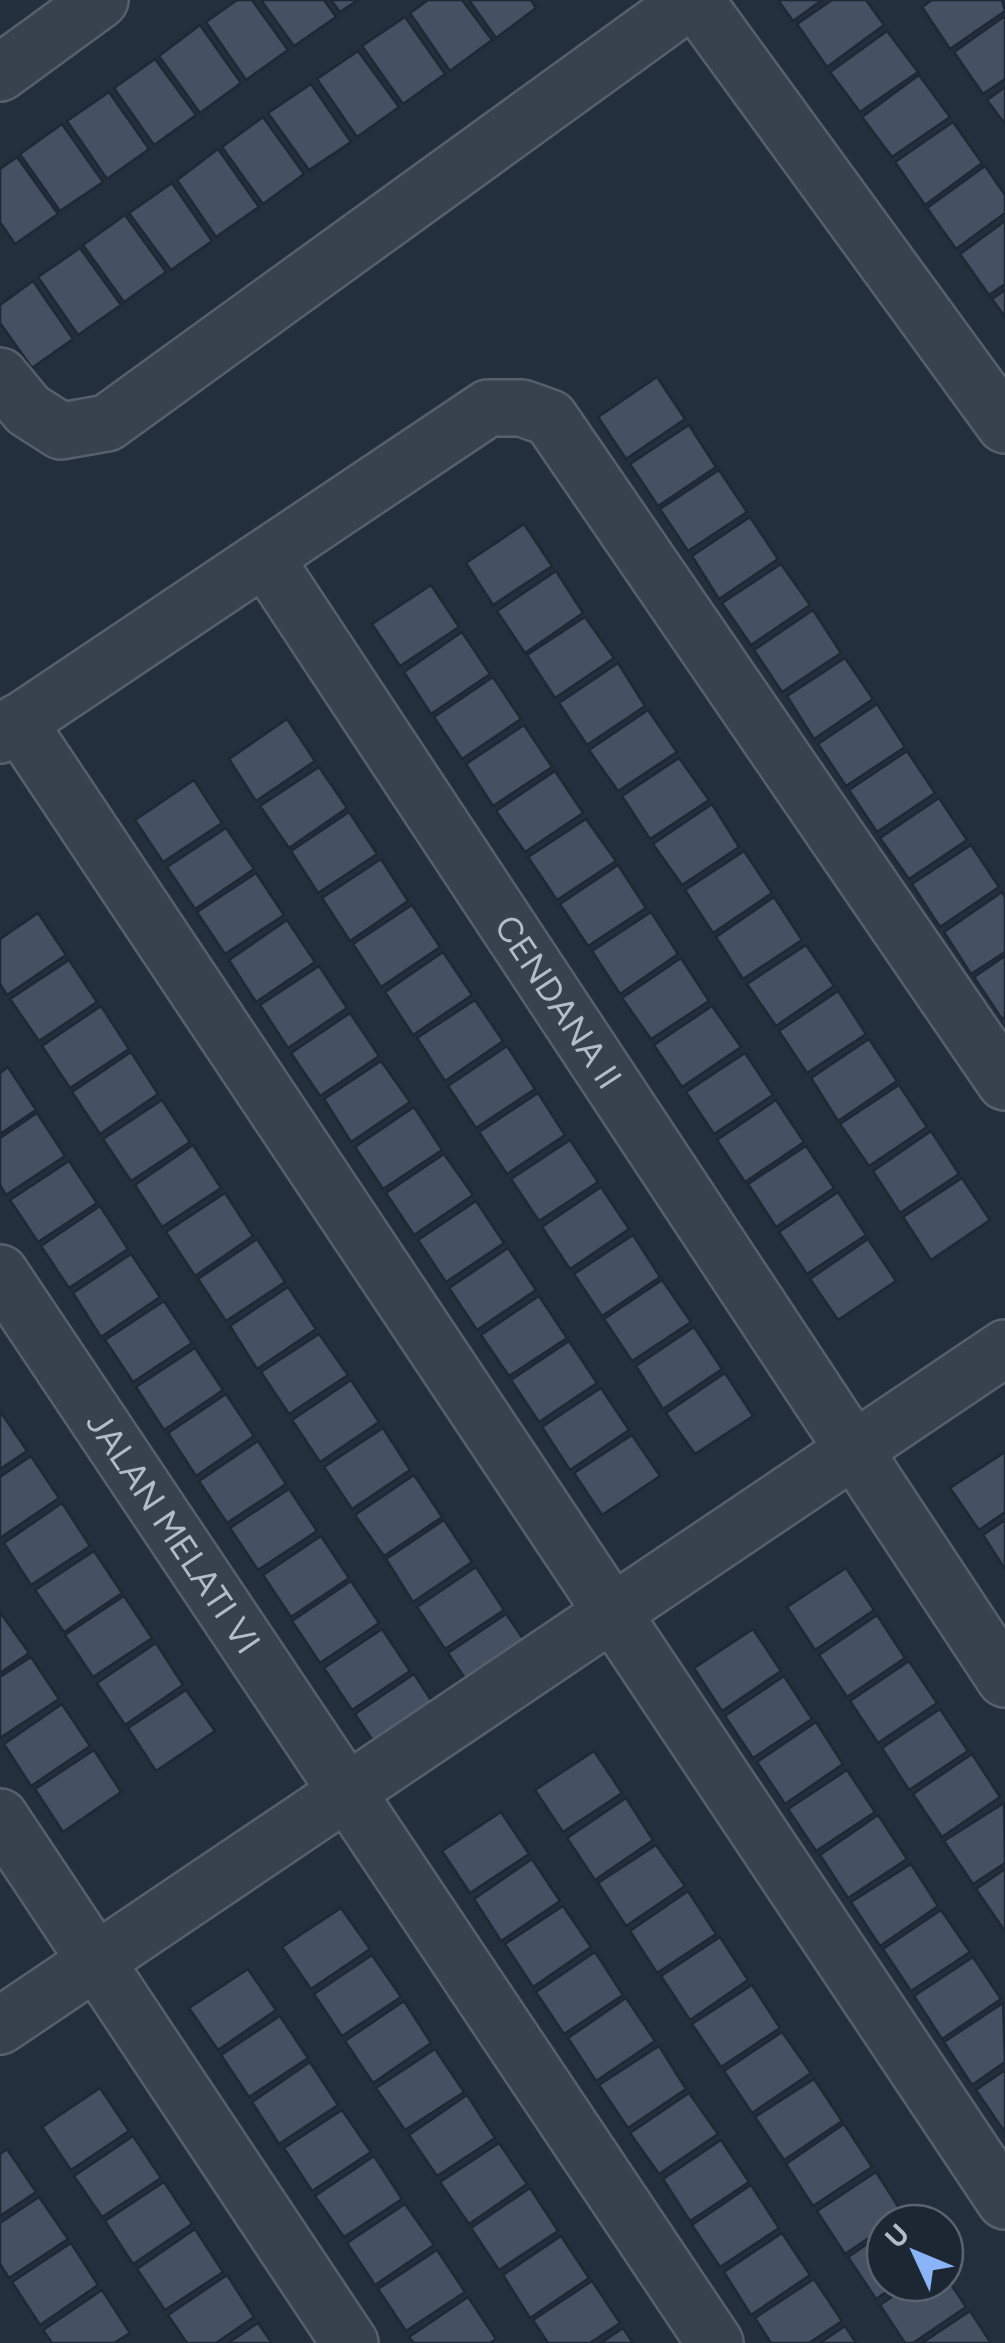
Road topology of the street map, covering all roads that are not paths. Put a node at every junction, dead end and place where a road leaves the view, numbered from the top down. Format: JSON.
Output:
{"nodes":[{"id":1,"x":100,"y":0,"type":"edge"},
{"id":2,"x":693,"y":0,"type":"edge"},
{"id":3,"x":0,"y":73,"type":"edge"},
{"id":4,"x":0,"y":376,"type":"edge"},
{"id":5,"x":1005,"y":425,"type":"edge"},
{"id":6,"x":264,"y":558,"type":"junction"},
{"id":7,"x":9,"y":728,"type":"edge"},
{"id":8,"x":1005,"y":1082,"type":"edge"},
{"id":9,"x":0,"y":1273,"type":"edge"},
{"id":10,"x":1005,"y":1348,"type":"edge"},
{"id":11,"x":853,"y":1449,"type":"junction"},
{"id":12,"x":612,"y":1611,"type":"junction"},
{"id":13,"x":1005,"y":1680,"type":"edge"},
{"id":14,"x":347,"y":1792,"type":"junction"},
{"id":15,"x":0,"y":1817,"type":"edge"},
{"id":16,"x":96,"y":1961,"type":"junction"},
{"id":17,"x":0,"y":2026,"type":"edge"},
{"id":18,"x":1005,"y":2201,"type":"edge"},
{"id":19,"x":350,"y":2343,"type":"edge"},
{"id":20,"x":715,"y":2343,"type":"edge"}],
"edges":[{"from":1,"to":3,"type":"street"},
{"from":2,"to":4,"type":"street"},
{"from":2,"to":5,"type":"street"},
{"from":6,"to":7,"type":"street"},
{"from":6,"to":8,"type":"street"},
{"from":6,"to":11,"type":"street","name":"CENDANA II"},
{"from":7,"to":12,"type":"street"},
{"from":9,"to":14,"type":"street","name":"JALAN MELATI VI"},
{"from":10,"to":11,"type":"street"},
{"from":11,"to":12,"type":"street"},
{"from":11,"to":13,"type":"street","name":"CENDANA II"},
{"from":12,"to":14,"type":"street"},
{"from":12,"to":18,"type":"street"},
{"from":14,"to":16,"type":"street"},
{"from":14,"to":20,"type":"street","name":"JALAN MELATI VI"},
{"from":15,"to":16,"type":"street"},
{"from":16,"to":17,"type":"street"},
{"from":16,"to":19,"type":"street"}]}
